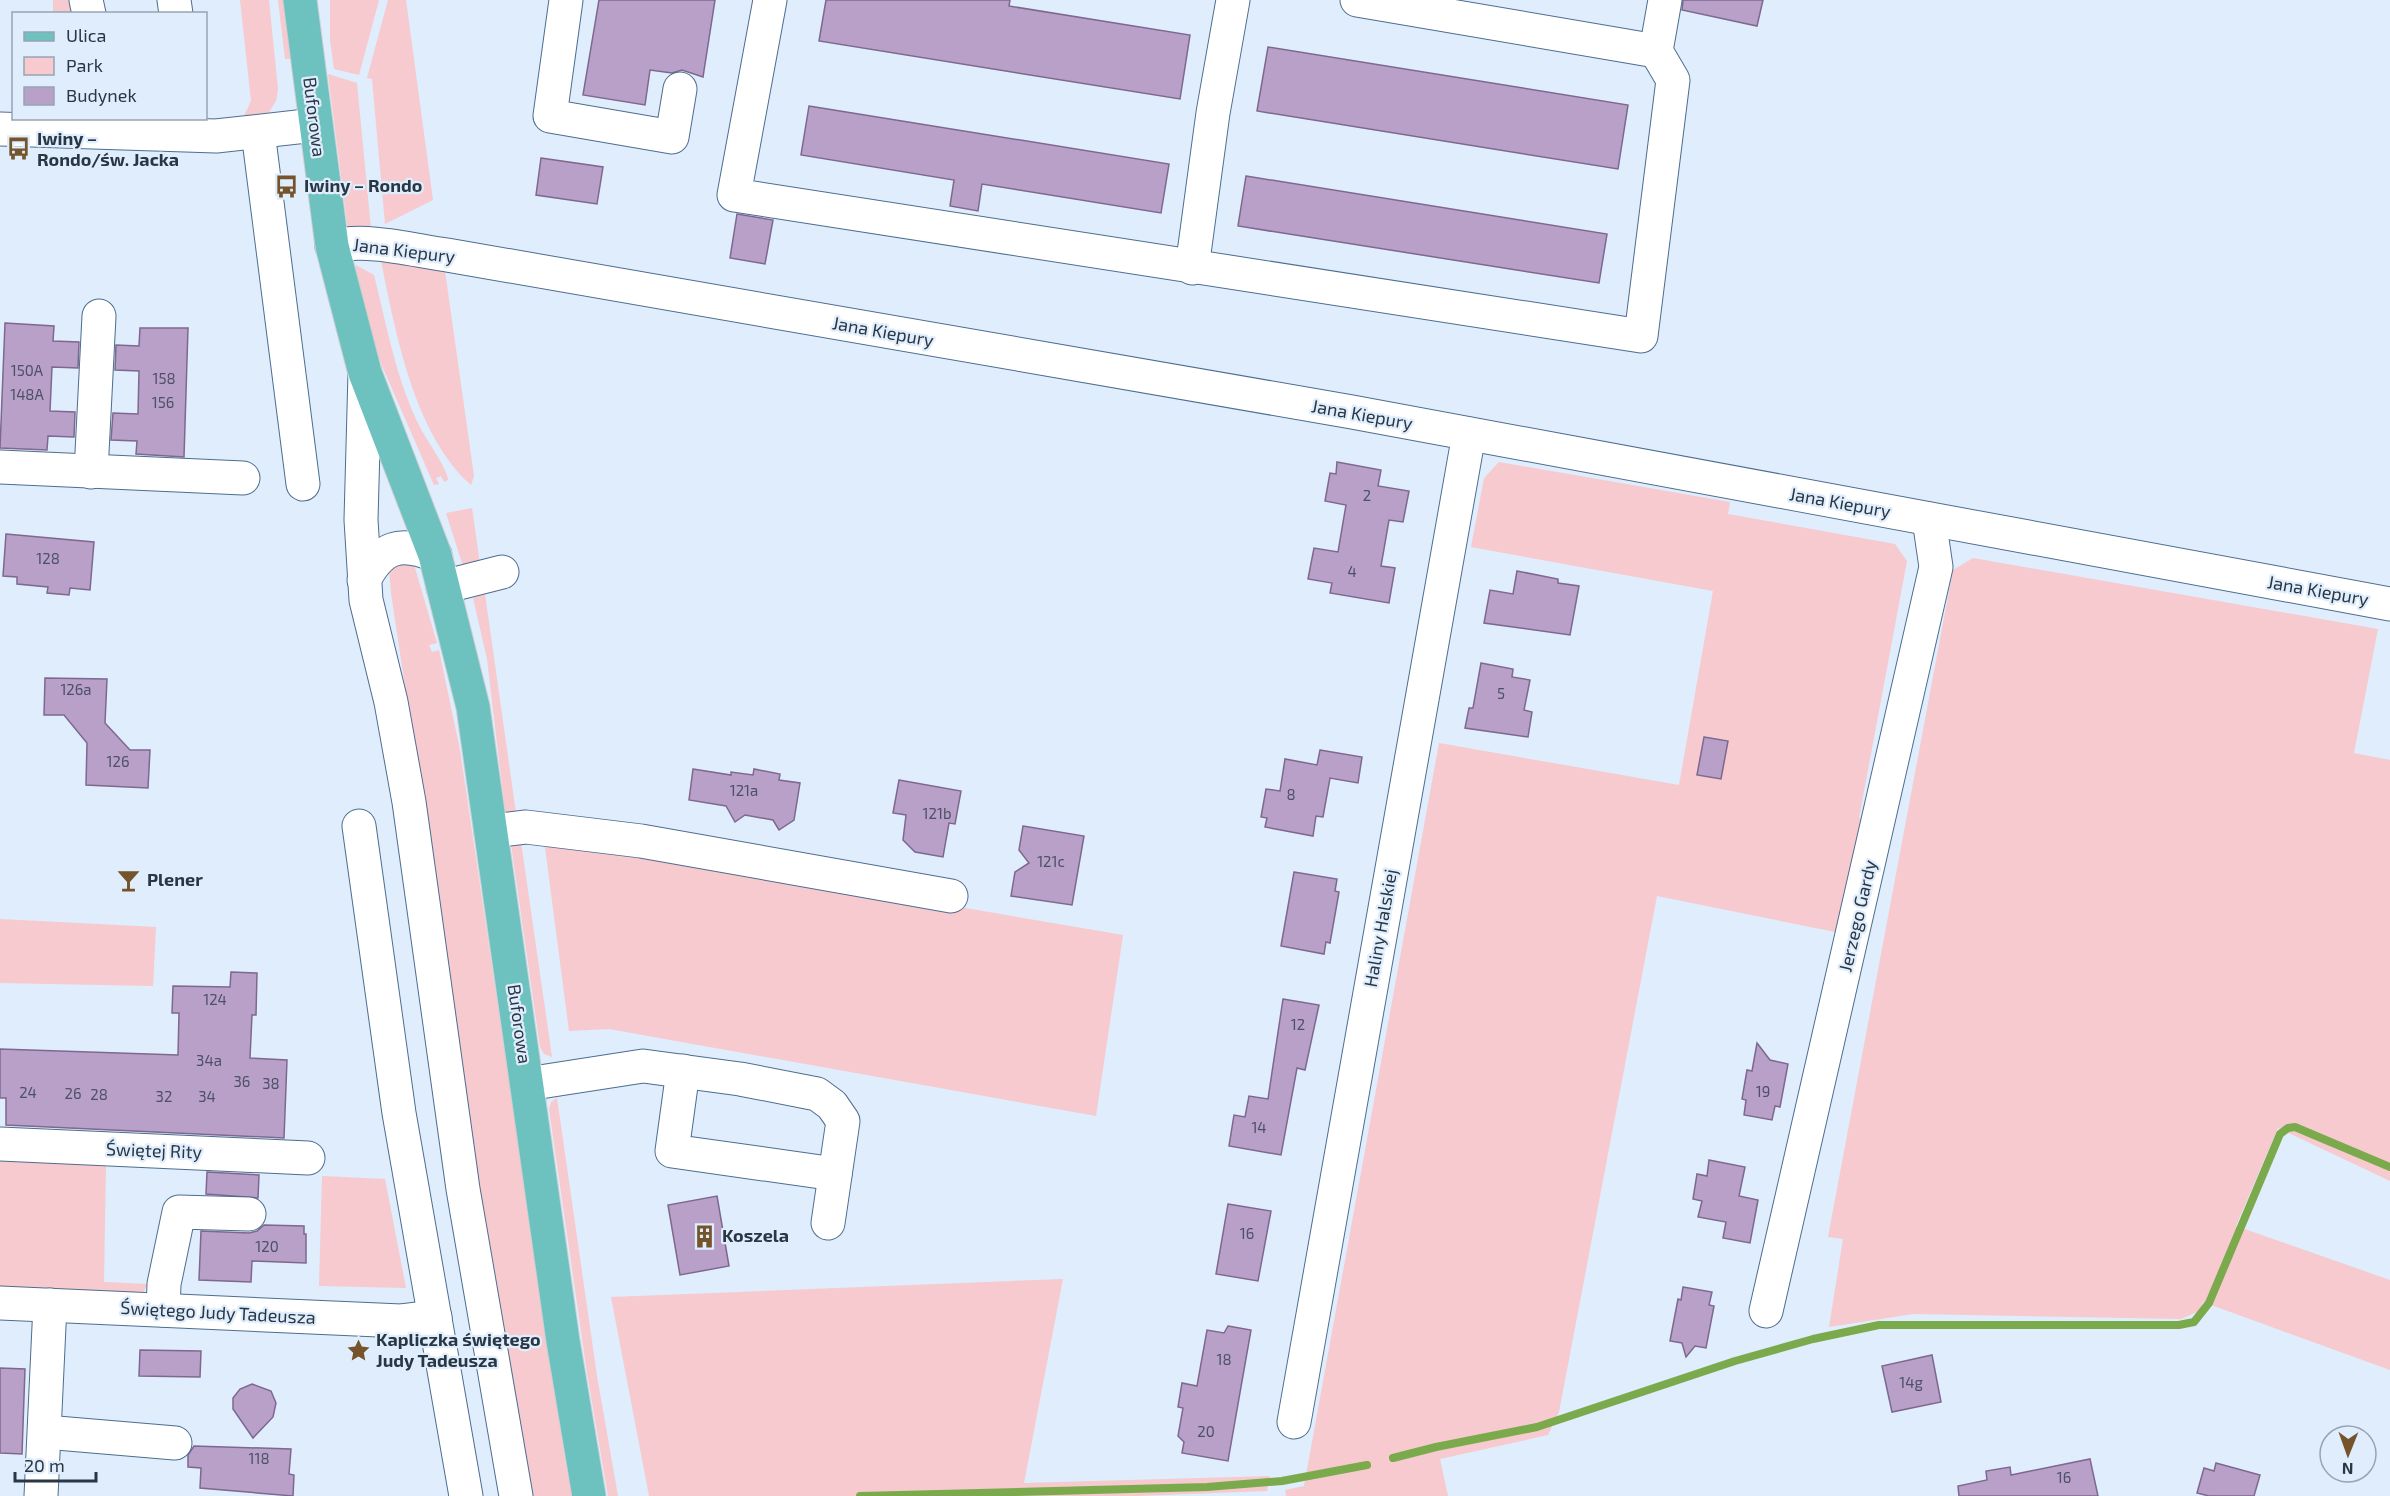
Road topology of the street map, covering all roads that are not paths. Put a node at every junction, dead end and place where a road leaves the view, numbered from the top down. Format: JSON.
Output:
{"nodes":[{"id":1,"x":300,"y":0,"type":"edge"},
{"id":2,"x":566,"y":0,"type":"edge"},
{"id":3,"x":770,"y":0,"type":"edge"},
{"id":4,"x":1233,"y":0,"type":"edge"},
{"id":5,"x":1357,"y":0,"type":"edge"},
{"id":6,"x":1665,"y":0,"type":"edge"},
{"id":7,"x":1656,"y":51,"type":"junction"},
{"id":8,"x":680,"y":89,"type":"dead end"},
{"id":9,"x":315,"y":125,"type":"junction"},
{"id":10,"x":136,"y":127,"type":"edge"},
{"id":11,"x":0,"y":129,"type":"edge"},
{"id":12,"x":258,"y":132,"type":"junction"},
{"id":13,"x":333,"y":246,"type":"junction"},
{"id":14,"x":1192,"y":268,"type":"junction"},
{"id":15,"x":99,"y":316,"type":"dead end"},
{"id":16,"x":365,"y":373,"type":"junction"},
{"id":17,"x":1468,"y":434,"type":"junction"},
{"id":18,"x":0,"y":468,"type":"edge"},
{"id":19,"x":91,"y":472,"type":"junction"},
{"id":20,"x":243,"y":478,"type":"dead end"},
{"id":21,"x":303,"y":484,"type":"dead end"},
{"id":22,"x":1929,"y":519,"type":"junction"},
{"id":23,"x":435,"y":555,"type":"junction"},
{"id":24,"x":502,"y":572,"type":"dead end"},
{"id":25,"x":364,"y":580,"type":"junction"},
{"id":26,"x":443,"y":587,"type":"junction"},
{"id":27,"x":2390,"y":603,"type":"edge"},
{"id":28,"x":359,"y":826,"type":"dead end"},
{"id":29,"x":491,"y":831,"type":"junction"},
{"id":30,"x":951,"y":896,"type":"dead end"},
{"id":31,"x":683,"y":1071,"type":"junction"},
{"id":32,"x":527,"y":1084,"type":"junction"},
{"id":33,"x":0,"y":1144,"type":"edge"},
{"id":34,"x":308,"y":1158,"type":"dead end"},
{"id":35,"x":835,"y":1174,"type":"junction"},
{"id":36,"x":249,"y":1214,"type":"dead end"},
{"id":37,"x":828,"y":1223,"type":"dead end"},
{"id":38,"x":0,"y":1303,"type":"edge"},
{"id":39,"x":50,"y":1305,"type":"junction"},
{"id":40,"x":163,"y":1310,"type":"junction"},
{"id":41,"x":1766,"y":1311,"type":"dead end"},
{"id":42,"x":435,"y":1317,"type":"junction"},
{"id":43,"x":1294,"y":1422,"type":"dead end"},
{"id":44,"x":45,"y":1432,"type":"junction"},
{"id":45,"x":175,"y":1443,"type":"dead end"},
{"id":46,"x":41,"y":1496,"type":"edge"},
{"id":47,"x":466,"y":1496,"type":"edge"},
{"id":48,"x":516,"y":1496,"type":"edge"},
{"id":49,"x":589,"y":1496,"type":"edge"}],
"edges":[{"from":1,"to":9,"type":"main road","name":"Buforowa"},
{"from":2,"to":8,"type":"street"},
{"from":3,"to":14,"type":"street"},
{"from":4,"to":14,"type":"street"},
{"from":5,"to":7,"type":"street"},
{"from":6,"to":7,"type":"street"},
{"from":7,"to":14,"type":"street"},
{"from":9,"to":12,"type":"street"},
{"from":9,"to":13,"type":"main road","name":"Buforowa"},
{"from":10,"to":11,"type":"street"},
{"from":10,"to":12,"type":"street"},
{"from":12,"to":21,"type":"street"},
{"from":13,"to":16,"type":"main road","name":"Buforowa"},
{"from":13,"to":17,"type":"street","name":"Jana Kiepury"},
{"from":15,"to":19,"type":"street"},
{"from":16,"to":23,"type":"main road","name":"Buforowa"},
{"from":16,"to":25,"type":"street","name":"Buforowa"},
{"from":17,"to":22,"type":"street","name":"Jana Kiepury"},
{"from":17,"to":43,"type":"street","name":"Haliny Halskiej"},
{"from":18,"to":19,"type":"street"},
{"from":19,"to":20,"type":"street"},
{"from":22,"to":27,"type":"street","name":"Jana Kiepury"},
{"from":22,"to":41,"type":"street","name":"Jerzego Gardy"},
{"from":23,"to":25,"type":"street"},
{"from":23,"to":26,"type":"main road","name":"Buforowa"},
{"from":24,"to":26,"type":"street"},
{"from":25,"to":48,"type":"street","name":"Buforowa"},
{"from":26,"to":29,"type":"main road","name":"Buforowa"},
{"from":28,"to":42,"type":"street"},
{"from":29,"to":30,"type":"street"},
{"from":29,"to":32,"type":"main road","name":"Buforowa"},
{"from":31,"to":32,"type":"street"},
{"from":31,"to":35,"type":"street"},
{"from":31,"to":35,"type":"street"},
{"from":32,"to":49,"type":"main road","name":"Buforowa"},
{"from":33,"to":34,"type":"street","name":"Świętej Rity"},
{"from":35,"to":37,"type":"street"},
{"from":36,"to":40,"type":"street"},
{"from":38,"to":39,"type":"street","name":"Świętego Judy Tadeusza"},
{"from":39,"to":40,"type":"street","name":"Świętego Judy Tadeusza"},
{"from":39,"to":44,"type":"street"},
{"from":40,"to":42,"type":"street","name":"Świętego Judy Tadeusza"},
{"from":42,"to":47,"type":"street"},
{"from":44,"to":45,"type":"street"},
{"from":44,"to":46,"type":"street"}]}
